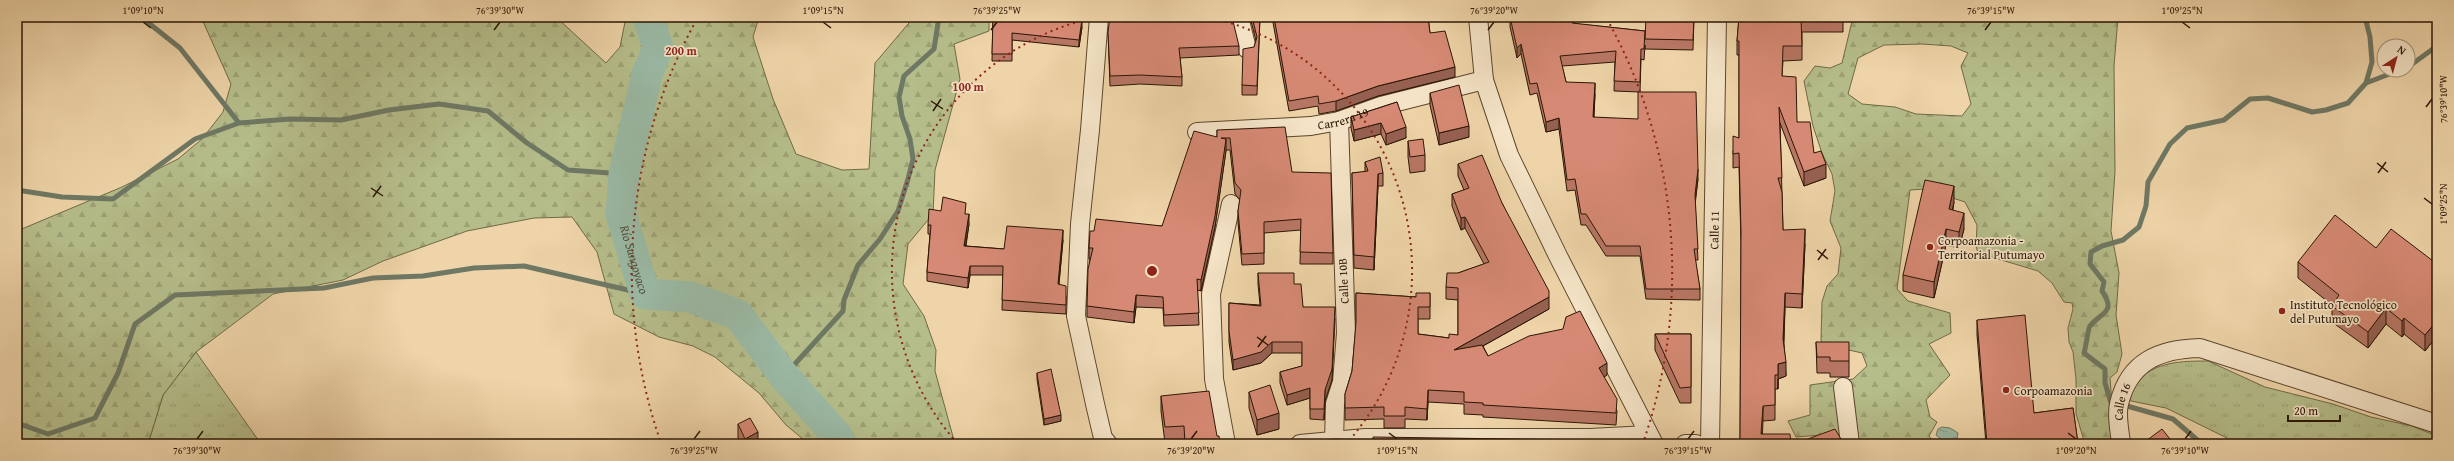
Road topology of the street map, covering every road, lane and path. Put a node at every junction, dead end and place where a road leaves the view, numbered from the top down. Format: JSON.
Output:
{"nodes":[{"id":1,"x":1099,"y":17,"type":"edge"},
{"id":2,"x":1240,"y":17,"type":"edge"},
{"id":3,"x":1478,"y":17,"type":"edge"},
{"id":4,"x":1717,"y":17,"type":"edge"},
{"id":5,"x":1247,"y":49,"type":"edge"},
{"id":6,"x":1484,"y":80,"type":"junction"},
{"id":7,"x":1339,"y":121,"type":"junction"},
{"id":8,"x":1197,"y":132,"type":"edge"},
{"id":9,"x":1231,"y":204,"type":"dead end"},
{"id":10,"x":1843,"y":387,"type":"dead end"},
{"id":11,"x":2437,"y":424,"type":"edge"},
{"id":12,"x":1651,"y":439,"type":"edge"},
{"id":13,"x":1334,"y":441,"type":"junction"},
{"id":14,"x":1365,"y":441,"type":"edge"},
{"id":15,"x":1479,"y":441,"type":"edge"},
{"id":16,"x":1590,"y":441,"type":"edge"},
{"id":17,"x":1221,"y":443,"type":"edge"},
{"id":18,"x":1108,"y":444,"type":"edge"},
{"id":19,"x":1300,"y":444,"type":"edge"},
{"id":20,"x":1685,"y":444,"type":"edge"},
{"id":21,"x":1696,"y":444,"type":"edge"},
{"id":22,"x":1710,"y":444,"type":"edge"},
{"id":23,"x":1850,"y":444,"type":"edge"},
{"id":24,"x":2121,"y":444,"type":"edge"}],
"edges":[{"from":1,"to":18,"type":"street"},
{"from":2,"to":5,"type":"street"},
{"from":3,"to":6,"type":"street"},
{"from":4,"to":22,"type":"street","name":"Calle 11"},
{"from":6,"to":7,"type":"street","name":"Carrera 19"},
{"from":6,"to":12,"type":"street"},
{"from":7,"to":8,"type":"street","name":"Carrera 19"},
{"from":7,"to":13,"type":"street","name":"Calle 10B"},
{"from":9,"to":17,"type":"street"},
{"from":10,"to":23,"type":"street"},
{"from":11,"to":24,"type":"street","name":"Calle 16"},
{"from":12,"to":16,"type":"street"},
{"from":13,"to":14,"type":"street"},
{"from":13,"to":19,"type":"street"},
{"from":14,"to":15,"type":"street"},
{"from":15,"to":16,"type":"street"},
{"from":20,"to":21,"type":"street"}]}
